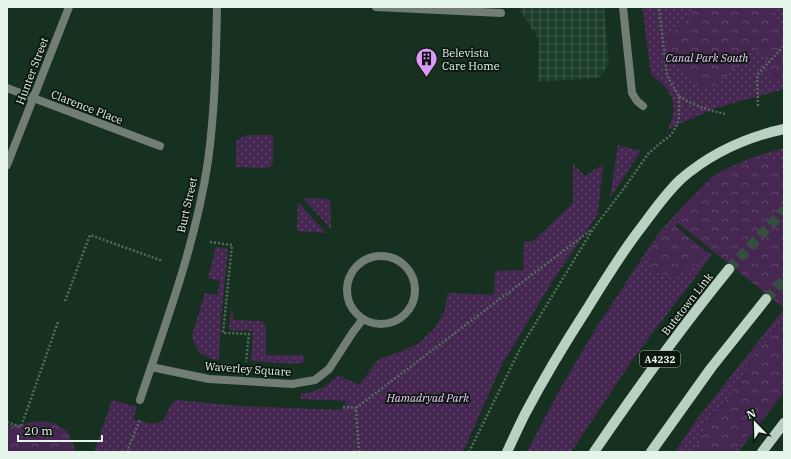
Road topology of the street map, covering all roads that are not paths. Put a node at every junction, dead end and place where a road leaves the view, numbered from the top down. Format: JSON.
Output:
{"nodes":[{"id":1,"x":69,"y":7,"type":"edge"},
{"id":2,"x":217,"y":7,"type":"edge"},
{"id":3,"x":376,"y":7,"type":"edge"},
{"id":4,"x":623,"y":7,"type":"edge"},
{"id":5,"x":501,"y":13,"type":"dead end"},
{"id":6,"x":7,"y":88,"type":"edge"},
{"id":7,"x":34,"y":98,"type":"junction"},
{"id":8,"x":642,"y":106,"type":"dead end"},
{"id":9,"x":784,"y":129,"type":"edge"},
{"id":10,"x":160,"y":146,"type":"dead end"},
{"id":11,"x":7,"y":165,"type":"edge"},
{"id":12,"x":729,"y":269,"type":"tunnel mouth"},
{"id":13,"x":766,"y":299,"type":"tunnel mouth"},
{"id":14,"x":363,"y":319,"type":"junction"},
{"id":15,"x":150,"y":367,"type":"junction"},
{"id":16,"x":140,"y":400,"type":"dead end"},
{"id":17,"x":784,"y":424,"type":"edge"},
{"id":18,"x":507,"y":452,"type":"edge"},
{"id":19,"x":594,"y":452,"type":"edge"},
{"id":20,"x":651,"y":452,"type":"edge"},
{"id":21,"x":762,"y":452,"type":"edge"}],
"edges":[{"from":1,"to":7,"type":"street","name":"Hunter Street"},
{"from":2,"to":15,"type":"street","name":"Burt Street"},
{"from":3,"to":5,"type":"street"},
{"from":4,"to":8,"type":"street"},
{"from":6,"to":7,"type":"street","name":"Clarence Place"},
{"from":7,"to":10,"type":"street","name":"Clarence Place"},
{"from":7,"to":11,"type":"street","name":"Hunter Street"},
{"from":9,"to":18,"type":"main road"},
{"from":12,"to":19,"type":"main road","name":"Butetown Link","number":"A4232"},
{"from":13,"to":20,"type":"main road"},
{"from":14,"to":14,"type":"street"},
{"from":14,"to":15,"type":"street","name":"Waverley Square"},
{"from":15,"to":16,"type":"street","name":"Burt Street"},
{"from":17,"to":21,"type":"main road"}]}
